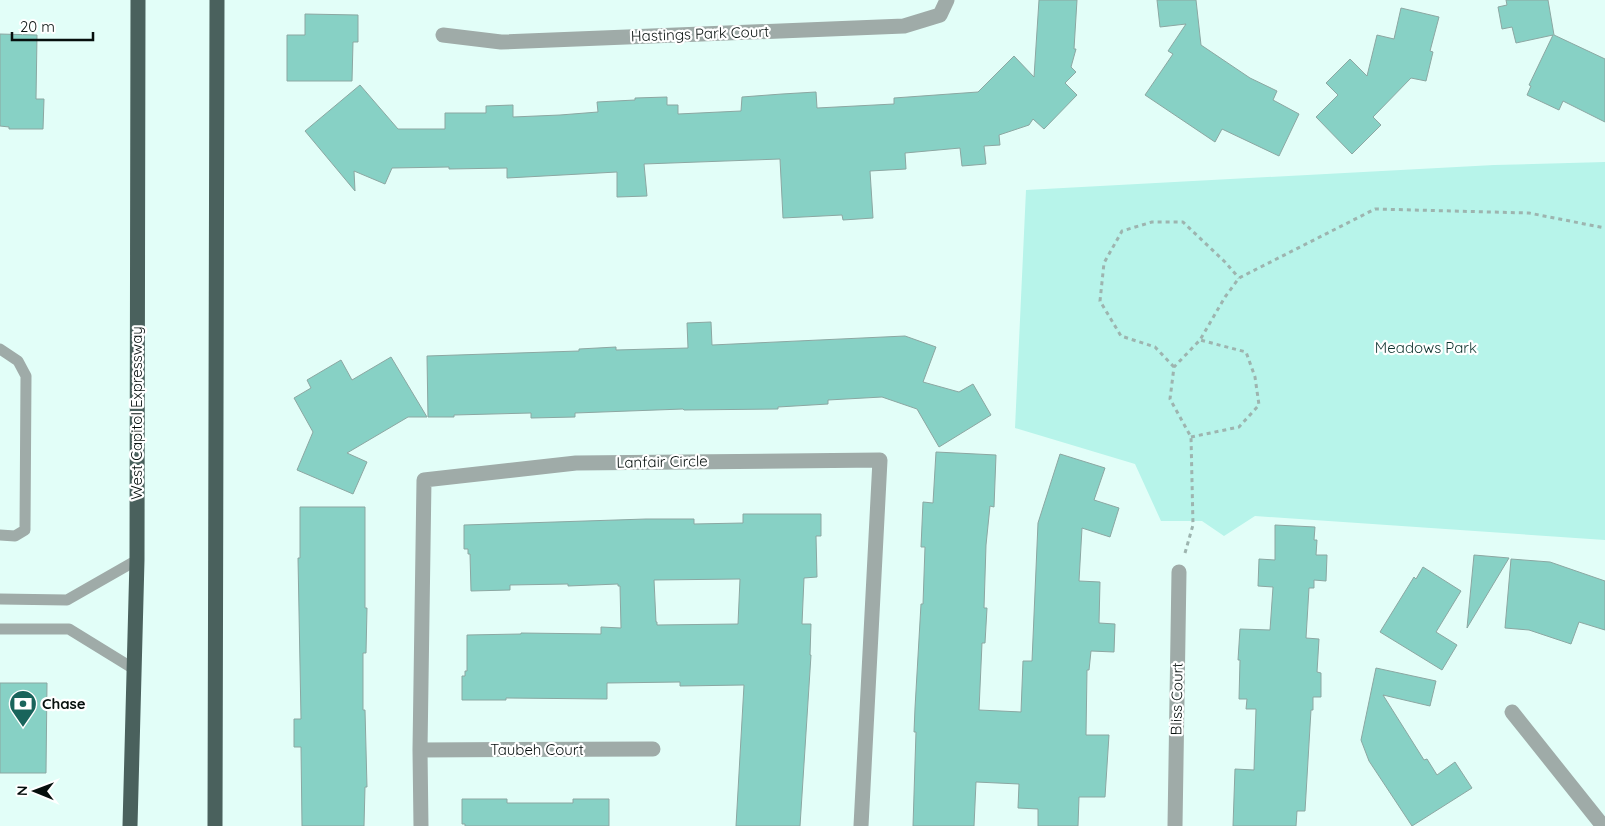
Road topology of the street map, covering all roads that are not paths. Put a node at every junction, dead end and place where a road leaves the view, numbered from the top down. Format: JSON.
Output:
{"nodes":[{"id":1,"x":138,"y":0,"type":"edge"},
{"id":2,"x":217,"y":0,"type":"edge"},
{"id":3,"x":947,"y":0,"type":"edge"},
{"id":4,"x":443,"y":35,"type":"dead end"},
{"id":5,"x":0,"y":349,"type":"edge"},
{"id":6,"x":0,"y":535,"type":"edge"},
{"id":7,"x":137,"y":560,"type":"junction"},
{"id":8,"x":1180,"y":572,"type":"road end"},
{"id":9,"x":0,"y":599,"type":"edge"},
{"id":10,"x":0,"y":629,"type":"edge"},
{"id":11,"x":134,"y":670,"type":"junction"},
{"id":12,"x":1512,"y":712,"type":"dead end"},
{"id":13,"x":420,"y":750,"type":"junction"},
{"id":14,"x":653,"y":750,"type":"dead end"},
{"id":15,"x":130,"y":826,"type":"edge"},
{"id":16,"x":215,"y":826,"type":"edge"},
{"id":17,"x":421,"y":826,"type":"edge"},
{"id":18,"x":861,"y":826,"type":"edge"},
{"id":19,"x":1175,"y":826,"type":"edge"},
{"id":20,"x":1603,"y":826,"type":"edge"}],
"edges":[{"from":1,"to":7,"type":"highway","name":"West Capitol Expressway"},
{"from":2,"to":16,"type":"highway"},
{"from":3,"to":4,"type":"street","name":"Hastings Park Court"},
{"from":5,"to":6,"type":"lane"},
{"from":7,"to":9,"type":"lane"},
{"from":7,"to":11,"type":"highway","name":"West Capitol Expressway"},
{"from":8,"to":19,"type":"street","name":"Bliss Court"},
{"from":10,"to":11,"type":"lane"},
{"from":11,"to":15,"type":"highway","name":"West Capitol Expressway"},
{"from":12,"to":20,"type":"street"},
{"from":13,"to":14,"type":"street","name":"Taubeh Court"},
{"from":13,"to":17,"type":"street","name":"Lanfair Circle"},
{"from":13,"to":18,"type":"street","name":"Lanfair Circle"}]}
